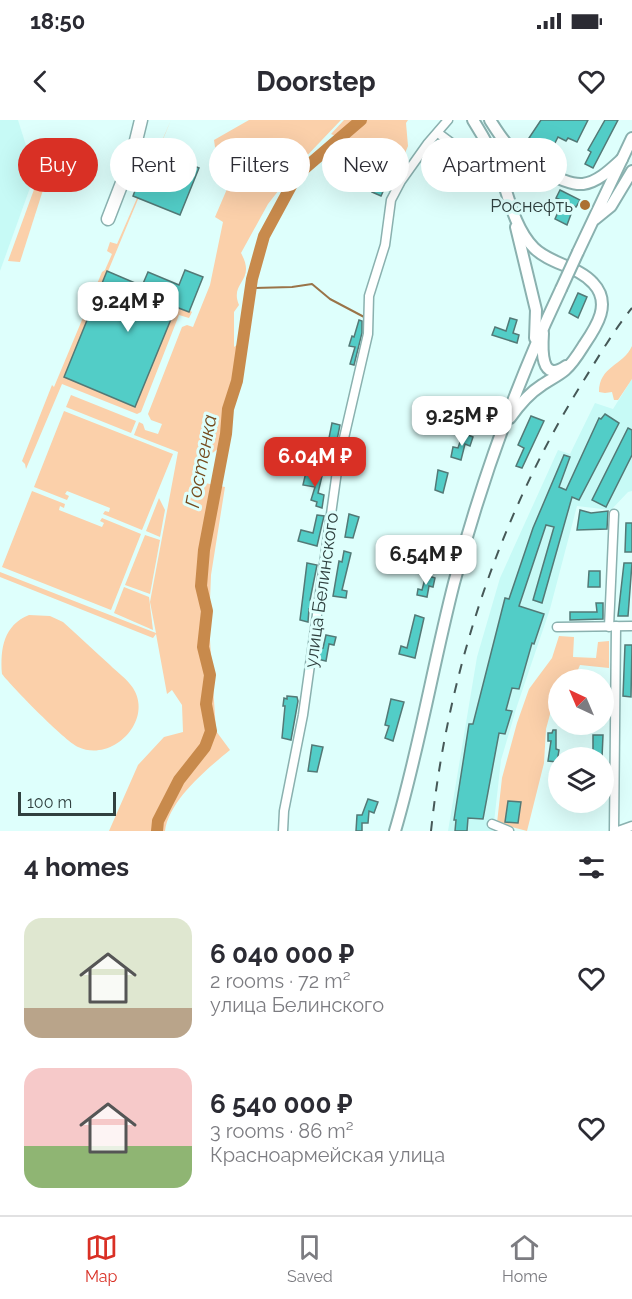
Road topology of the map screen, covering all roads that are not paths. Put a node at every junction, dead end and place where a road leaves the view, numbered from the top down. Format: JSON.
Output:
{"nodes":[{"id":1,"x":141,"y":120,"type":"edge"},
{"id":2,"x":448,"y":120,"type":"edge"},
{"id":3,"x":473,"y":120,"type":"edge"},
{"id":4,"x":490,"y":120,"type":"edge"},
{"id":5,"x":438,"y":133,"type":"junction"},
{"id":6,"x":445,"y":138,"type":"edge"},
{"id":7,"x":632,"y":138,"type":"edge"},
{"id":8,"x":622,"y":159,"type":"junction"},
{"id":9,"x":632,"y":171,"type":"edge"},
{"id":10,"x":511,"y":206,"type":"junction"},
{"id":11,"x":108,"y":219,"type":"dead end"},
{"id":12,"x":593,"y":221,"type":"junction"},
{"id":13,"x":543,"y":327,"type":"junction"},
{"id":14,"x":534,"y":349,"type":"junction"},
{"id":15,"x":577,"y":355,"type":"junction"},
{"id":16,"x":498,"y":439,"type":"junction"},
{"id":17,"x":614,"y":514,"type":"dead end"},
{"id":18,"x":612,"y":626,"type":"junction"},
{"id":19,"x":632,"y":626,"type":"edge"},
{"id":20,"x":557,"y":627,"type":"dead end"},
{"id":21,"x":492,"y":824,"type":"dead end"},
{"id":22,"x":632,"y":826,"type":"edge"},
{"id":23,"x":283,"y":831,"type":"edge"},
{"id":24,"x":395,"y":831,"type":"edge"},
{"id":25,"x":509,"y":831,"type":"edge"},
{"id":26,"x":616,"y":831,"type":"edge"}],
"edges":[{"from":1,"to":11,"type":"highway"},
{"from":2,"to":5,"type":"street","name":"улица Белинского"},
{"from":3,"to":10,"type":"main road"},
{"from":4,"to":8,"type":"main road"},
{"from":5,"to":6,"type":"street"},
{"from":5,"to":23,"type":"street","name":"улица Белинского"},
{"from":7,"to":8,"type":"main road"},
{"from":8,"to":12,"type":"main road"},
{"from":9,"to":12,"type":"main road"},
{"from":10,"to":14,"type":"main road"},
{"from":10,"to":15,"type":"main road"},
{"from":12,"to":13,"type":"main road","bridge":true},
{"from":13,"to":14,"type":"main road"},
{"from":13,"to":15,"type":"main road"},
{"from":14,"to":16,"type":"main road"},
{"from":15,"to":16,"type":"main road"},
{"from":16,"to":24,"type":"main road"},
{"from":17,"to":18,"type":"street"},
{"from":18,"to":19,"type":"street"},
{"from":18,"to":20,"type":"street"},
{"from":18,"to":26,"type":"street"},
{"from":21,"to":25,"type":"street"},
{"from":22,"to":26,"type":"street"}]}
